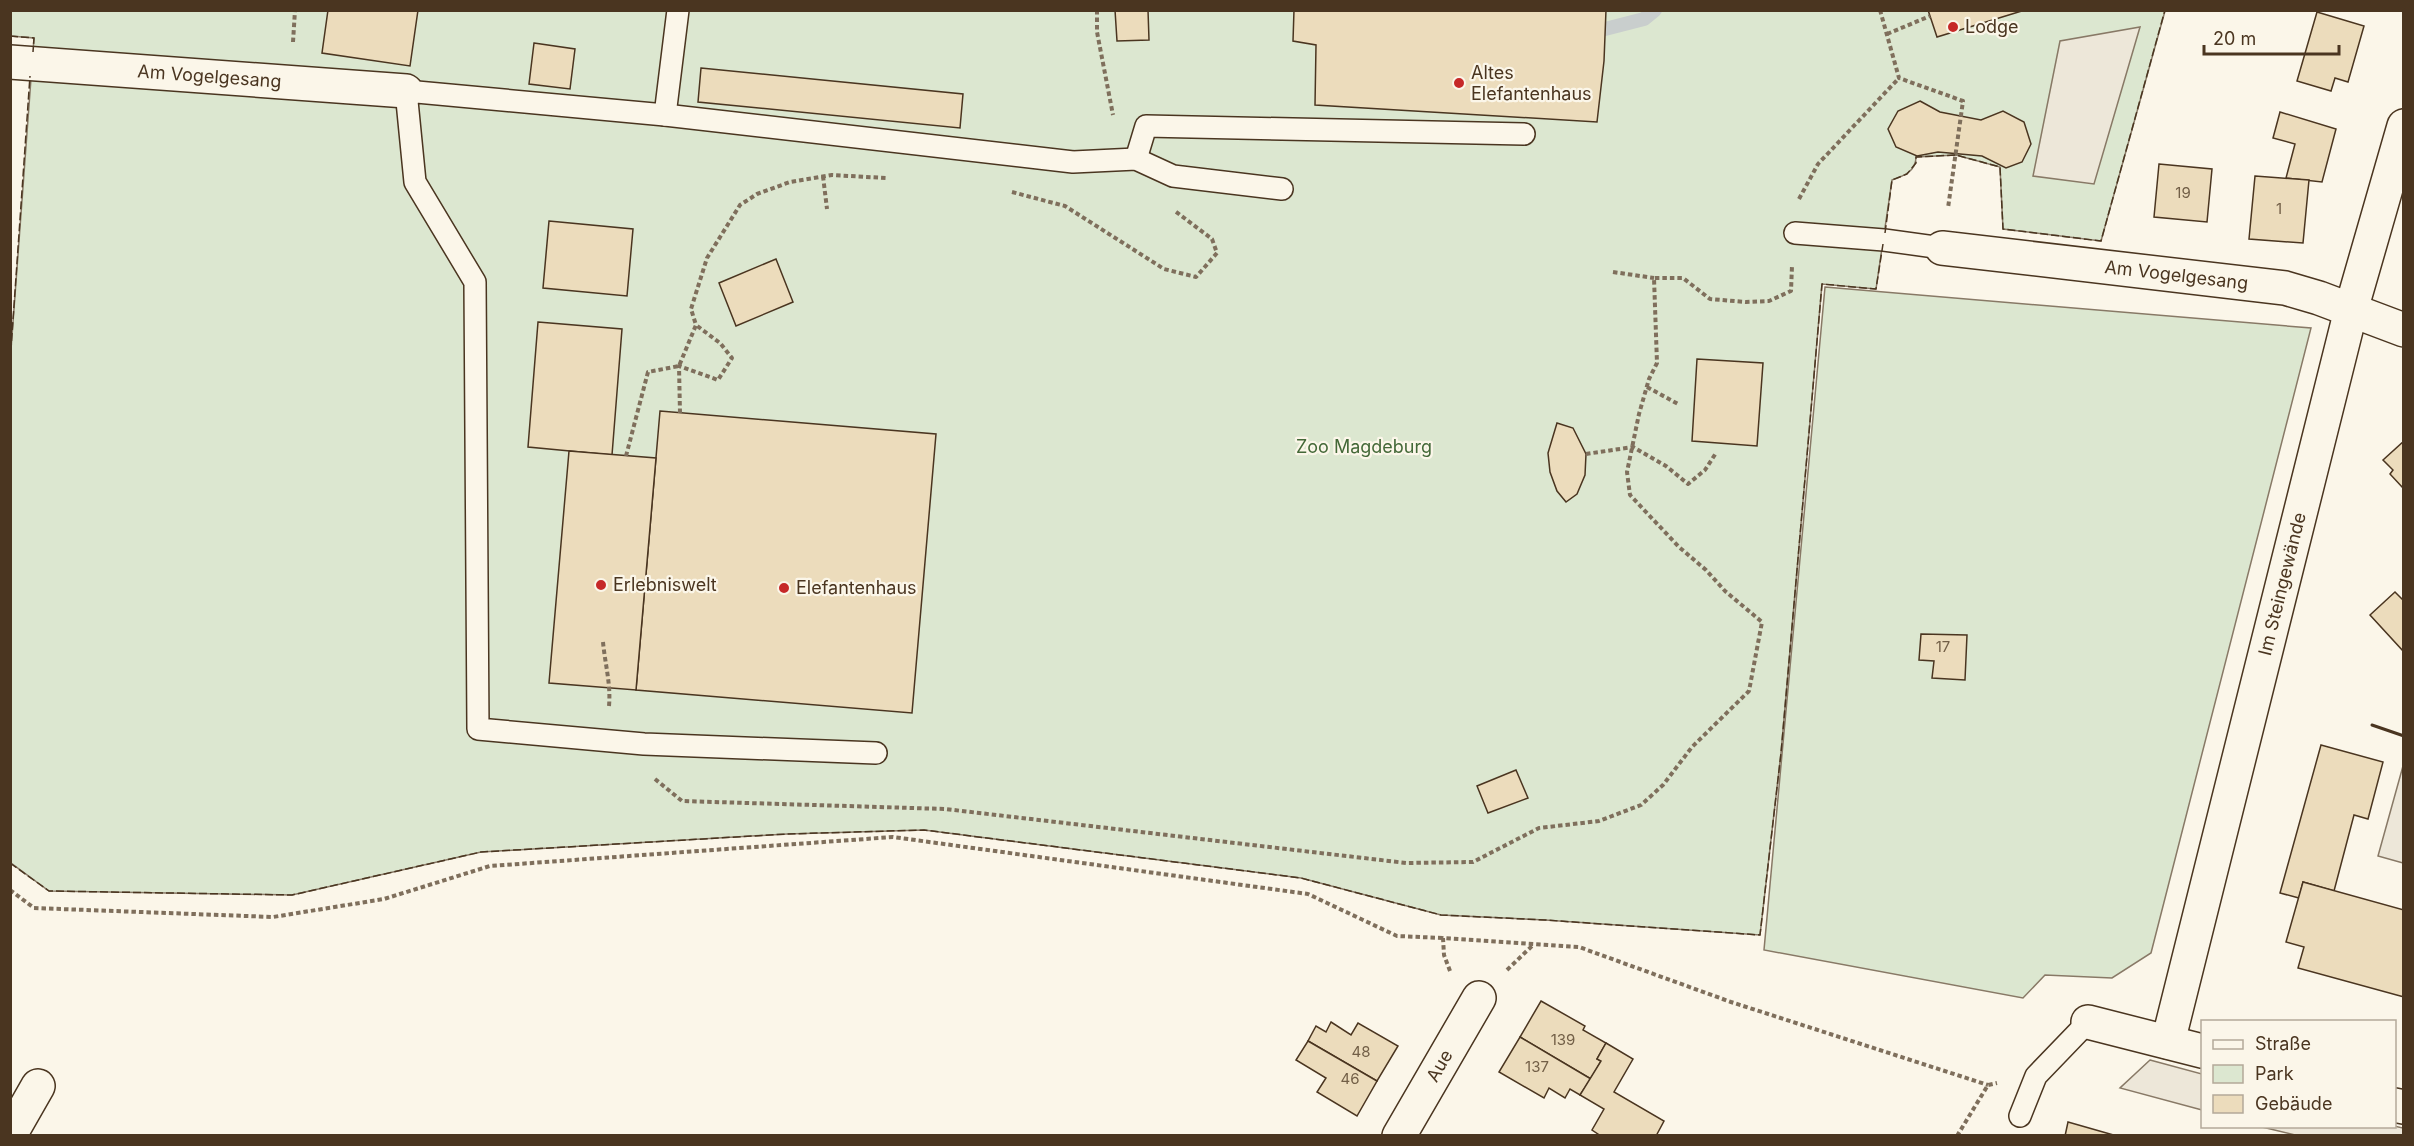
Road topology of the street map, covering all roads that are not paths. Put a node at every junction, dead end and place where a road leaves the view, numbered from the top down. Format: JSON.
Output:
{"nodes":[{"id":1,"x":678,"y":10,"type":"edge"},
{"id":2,"x":10,"y":62,"type":"edge"},
{"id":3,"x":406,"y":91,"type":"junction"},
{"id":4,"x":664,"y":115,"type":"junction"},
{"id":5,"x":2403,"y":126,"type":"edge"},
{"id":6,"x":1524,"y":134,"type":"dead end"},
{"id":7,"x":1136,"y":159,"type":"junction"},
{"id":8,"x":1282,"y":189,"type":"dead end"},
{"id":9,"x":1795,"y":233,"type":"road end"},
{"id":10,"x":1942,"y":248,"type":"joint"},
{"id":11,"x":2351,"y":310,"type":"junction"},
{"id":12,"x":2403,"y":330,"type":"edge"},
{"id":13,"x":876,"y":753,"type":"dead end"},
{"id":14,"x":1479,"y":998,"type":"road end"},
{"id":15,"x":2088,"y":1022,"type":"joint"},
{"id":16,"x":2168,"y":1042,"type":"junction"},
{"id":17,"x":2201,"y":1051,"type":"edge"},
{"id":18,"x":38,"y":1086,"type":"dead end"},
{"id":19,"x":2020,"y":1116,"type":"dead end"},
{"id":20,"x":10,"y":1135,"type":"edge"},
{"id":21,"x":1399,"y":1136,"type":"edge"}],
"edges":[{"from":1,"to":4,"type":"lane"},
{"from":2,"to":3,"type":"street","name":"Am Vogelgesang"},
{"from":3,"to":4,"type":"lane"},
{"from":3,"to":13,"type":"lane"},
{"from":4,"to":7,"type":"lane"},
{"from":5,"to":11,"type":"street","name":"Im Steingewände"},
{"from":6,"to":7,"type":"lane"},
{"from":7,"to":8,"type":"lane"},
{"from":9,"to":10,"type":"lane"},
{"from":10,"to":11,"type":"street","name":"Am Vogelgesang"},
{"from":11,"to":12,"type":"street","name":"Am Vogelgesang"},
{"from":11,"to":16,"type":"street","name":"Im Steingewände"},
{"from":14,"to":21,"type":"street","name":"Aue"},
{"from":15,"to":16,"type":"street"},
{"from":15,"to":19,"type":"lane"},
{"from":16,"to":17,"type":"street"},
{"from":18,"to":20,"type":"street"}]}
